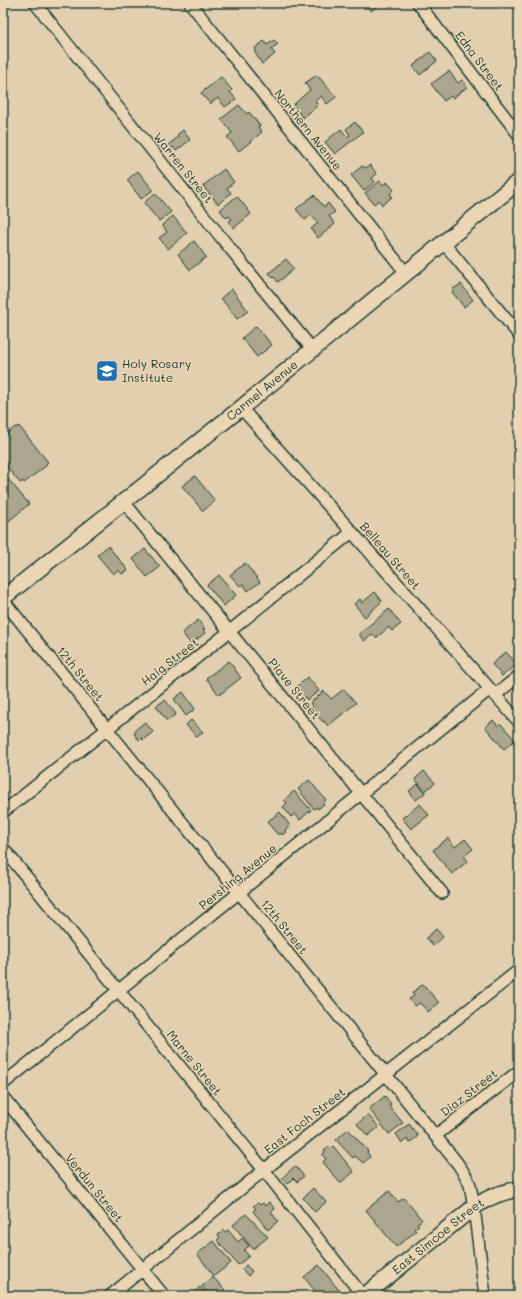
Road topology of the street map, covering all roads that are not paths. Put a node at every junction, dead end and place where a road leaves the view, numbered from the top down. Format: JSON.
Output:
{"nodes":[{"id":1,"x":35,"y":3,"type":"edge"},
{"id":2,"x":190,"y":3,"type":"edge"},
{"id":3,"x":418,"y":3,"type":"edge"},
{"id":4,"x":519,"y":134,"type":"edge"},
{"id":5,"x":517,"y":187,"type":"edge"},
{"id":6,"x":443,"y":242,"type":"junction"},
{"id":7,"x":406,"y":273,"type":"junction"},
{"id":8,"x":519,"y":335,"type":"edge"},
{"id":9,"x":312,"y":349,"type":"junction"},
{"id":10,"x":241,"y":408,"type":"junction"},
{"id":11,"x":124,"y":502,"type":"junction"},
{"id":12,"x":352,"y":532,"type":"junction"},
{"id":13,"x":3,"y":599,"type":"edge"},
{"id":14,"x":230,"y":631,"type":"junction"},
{"id":15,"x":519,"y":676,"type":"edge"},
{"id":16,"x":492,"y":692,"type":"junction"},
{"id":17,"x":519,"y":722,"type":"edge"},
{"id":18,"x":107,"y":728,"type":"junction"},
{"id":19,"x":362,"y":794,"type":"junction"},
{"id":20,"x":3,"y":812,"type":"edge"},
{"id":21,"x":3,"y":848,"type":"edge"},
{"id":22,"x":240,"y":893,"type":"junction"},
{"id":23,"x":442,"y":893,"type":"dead end"},
{"id":24,"x":519,"y":970,"type":"edge"},
{"id":25,"x":119,"y":990,"type":"junction"},
{"id":26,"x":519,"y":1071,"type":"edge"},
{"id":27,"x":386,"y":1074,"type":"junction"},
{"id":28,"x":3,"y":1084,"type":"edge"},
{"id":29,"x":3,"y":1097,"type":"edge"},
{"id":30,"x":435,"y":1136,"type":"junction"},
{"id":31,"x":264,"y":1170,"type":"junction"},
{"id":32,"x":519,"y":1189,"type":"edge"},
{"id":33,"x":474,"y":1207,"type":"junction"},
{"id":34,"x":143,"y":1270,"type":"junction"},
{"id":35,"x":110,"y":1296,"type":"edge"},
{"id":36,"x":164,"y":1296,"type":"edge"},
{"id":37,"x":363,"y":1296,"type":"edge"},
{"id":38,"x":485,"y":1296,"type":"edge"}],
"edges":[{"from":1,"to":9,"type":"street","name":"Warren Street"},
{"from":2,"to":7,"type":"street","name":"Northern Avenue"},
{"from":3,"to":4,"type":"street","name":"Edna Street"},
{"from":5,"to":6,"type":"main road","name":"Carmel Avenue"},
{"from":6,"to":7,"type":"main road","name":"Carmel Avenue"},
{"from":6,"to":8,"type":"street"},
{"from":7,"to":9,"type":"main road","name":"Carmel Avenue"},
{"from":9,"to":10,"type":"main road","name":"Carmel Avenue"},
{"from":10,"to":11,"type":"main road","name":"Carmel Avenue"},
{"from":10,"to":12,"type":"street","name":"Belleau Street"},
{"from":11,"to":13,"type":"main road","name":"Carmel Avenue"},
{"from":11,"to":14,"type":"street","name":"Piave Street"},
{"from":12,"to":14,"type":"street","name":"Haig Street"},
{"from":12,"to":16,"type":"street","name":"Belleau Street"},
{"from":13,"to":18,"type":"street","name":"12th Street"},
{"from":14,"to":18,"type":"street","name":"Haig Street"},
{"from":14,"to":19,"type":"street","name":"Piave Street"},
{"from":15,"to":16,"type":"street","name":"Pershing Avenue"},
{"from":16,"to":17,"type":"street","name":"Belleau Street"},
{"from":16,"to":19,"type":"street","name":"Pershing Avenue"},
{"from":18,"to":20,"type":"street","name":"Haig Street"},
{"from":18,"to":22,"type":"street","name":"12th Street"},
{"from":19,"to":22,"type":"street","name":"Pershing Avenue"},
{"from":19,"to":23,"type":"street","name":"Piave Street"},
{"from":21,"to":25,"type":"street","name":"Marne Street"},
{"from":22,"to":25,"type":"street","name":"Pershing Avenue"},
{"from":22,"to":27,"type":"street","name":"12th Street"},
{"from":24,"to":27,"type":"street","name":"East Foch Street"},
{"from":25,"to":28,"type":"street","name":"Pershing Avenue"},
{"from":25,"to":31,"type":"street","name":"Marne Street"},
{"from":26,"to":30,"type":"street","name":"Diaz Street"},
{"from":27,"to":30,"type":"street","name":"12th Street"},
{"from":27,"to":31,"type":"street","name":"East Foch Street"},
{"from":29,"to":34,"type":"street","name":"Verdun Street"},
{"from":30,"to":33,"type":"street","name":"12th Street"},
{"from":31,"to":34,"type":"street","name":"East Foch Street"},
{"from":31,"to":37,"type":"street","name":"Marne Street"},
{"from":32,"to":33,"type":"main road","name":"East Simcoe Street"},
{"from":33,"to":37,"type":"main road","name":"East Simcoe Street"},
{"from":33,"to":38,"type":"street","name":"12th Street"},
{"from":34,"to":35,"type":"street","name":"East Foch Street"},
{"from":34,"to":36,"type":"street","name":"Verdun Street"}]}
